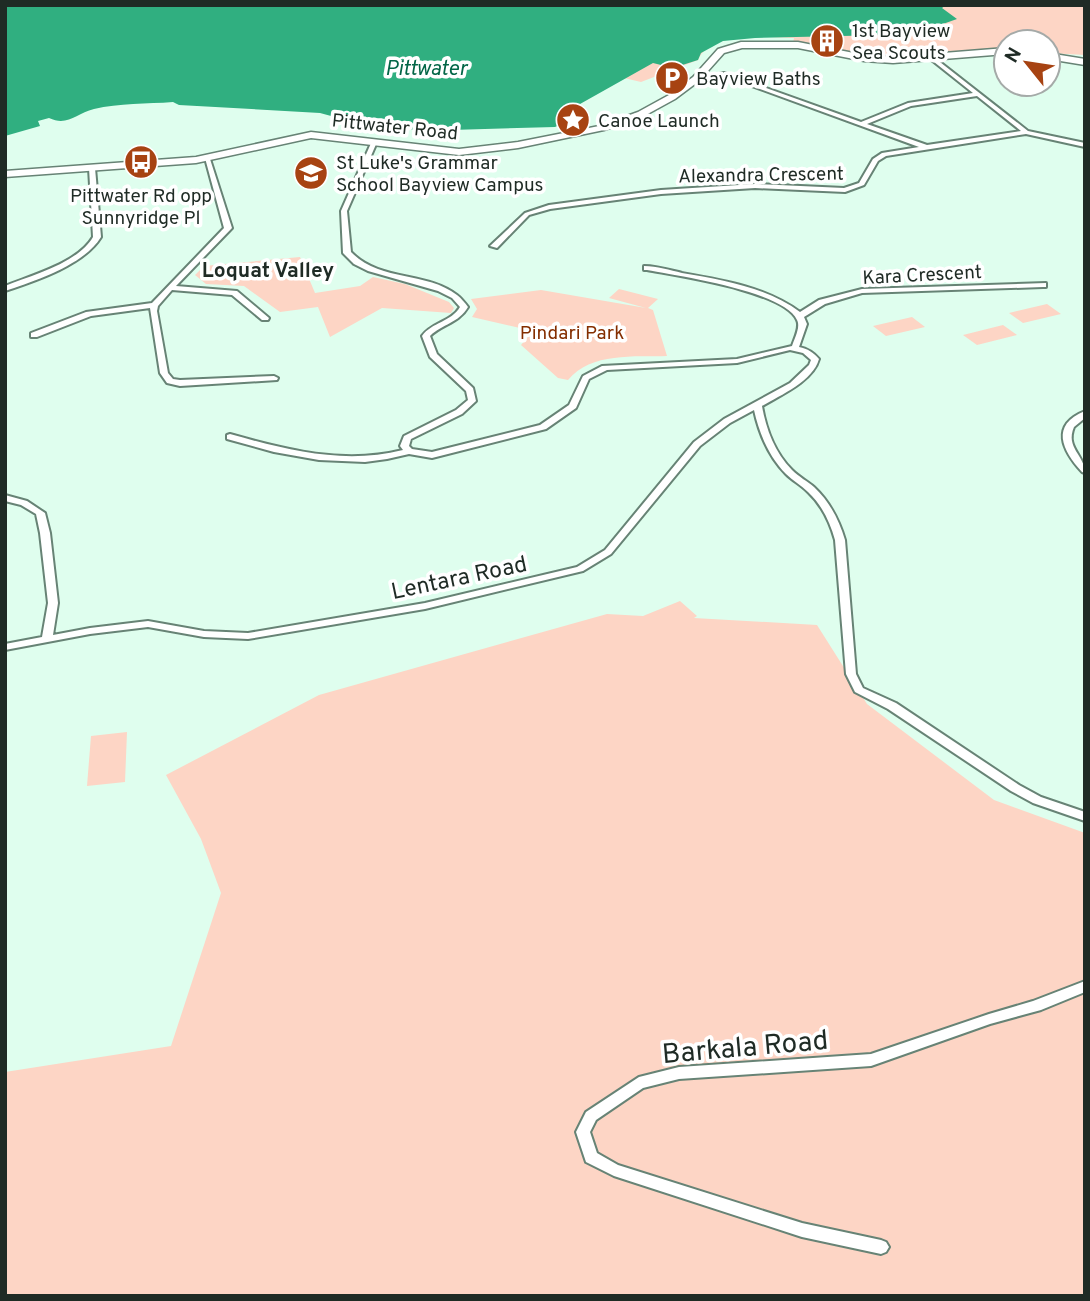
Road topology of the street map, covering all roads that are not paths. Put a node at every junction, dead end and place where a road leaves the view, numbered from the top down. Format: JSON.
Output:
{"nodes":[{"id":1,"x":992,"y":52,"type":"edge"},
{"id":2,"x":931,"y":57,"type":"junction"},
{"id":3,"x":1062,"y":58,"type":"edge"},
{"id":4,"x":1085,"y":62,"type":"edge"},
{"id":5,"x":722,"y":74,"type":"dead end"},
{"id":6,"x":977,"y":94,"type":"junction"},
{"id":7,"x":860,"y":124,"type":"junction"},
{"id":8,"x":1026,"y":132,"type":"junction"},
{"id":9,"x":374,"y":142,"type":"junction"},
{"id":10,"x":1085,"y":145,"type":"edge"},
{"id":11,"x":928,"y":148,"type":"junction"},
{"id":12,"x":207,"y":159,"type":"junction"},
{"id":13,"x":92,"y":169,"type":"junction"},
{"id":14,"x":5,"y":174,"type":"edge"},
{"id":15,"x":494,"y":246,"type":"dead end"},
{"id":16,"x":647,"y":268,"type":"dead end"},
{"id":17,"x":1043,"y":285,"type":"dead end"},
{"id":18,"x":170,"y":288,"type":"junction"},
{"id":19,"x":5,"y":289,"type":"edge"},
{"id":20,"x":154,"y":304,"type":"junction"},
{"id":21,"x":800,"y":316,"type":"junction"},
{"id":22,"x":265,"y":317,"type":"dead end"},
{"id":23,"x":34,"y":335,"type":"dead end"},
{"id":24,"x":795,"y":348,"type":"junction"},
{"id":25,"x":274,"y":378,"type":"dead end"},
{"id":26,"x":757,"y":404,"type":"junction"},
{"id":27,"x":1085,"y":414,"type":"edge"},
{"id":28,"x":230,"y":437,"type":"dead end"},
{"id":29,"x":409,"y":451,"type":"junction"},
{"id":30,"x":1085,"y":470,"type":"edge"},
{"id":31,"x":5,"y":498,"type":"edge"},
{"id":32,"x":47,"y":640,"type":"junction"},
{"id":33,"x":5,"y":647,"type":"edge"},
{"id":34,"x":1085,"y":817,"type":"edge"},
{"id":35,"x":1085,"y":986,"type":"edge"},
{"id":36,"x":881,"y":1247,"type":"dead end"}],
"edges":[{"from":1,"to":2,"type":"main road","name":"Pittwater Road"},
{"from":2,"to":6,"type":"street"},
{"from":2,"to":9,"type":"main road","name":"Pittwater Road"},
{"from":3,"to":4,"type":"main road"},
{"from":5,"to":7,"type":"street"},
{"from":6,"to":7,"type":"street"},
{"from":6,"to":8,"type":"street"},
{"from":7,"to":11,"type":"street"},
{"from":8,"to":10,"type":"street"},
{"from":8,"to":11,"type":"street","name":"Alexandra Crescent"},
{"from":9,"to":12,"type":"main road","name":"Pittwater Road"},
{"from":9,"to":29,"type":"street"},
{"from":11,"to":15,"type":"street","name":"Alexandra Crescent"},
{"from":12,"to":13,"type":"main road","name":"Pittwater Road"},
{"from":12,"to":18,"type":"street"},
{"from":13,"to":14,"type":"main road","name":"Pittwater Road"},
{"from":13,"to":19,"type":"street"},
{"from":16,"to":21,"type":"street"},
{"from":17,"to":21,"type":"street","name":"Kara Crescent"},
{"from":18,"to":20,"type":"street"},
{"from":18,"to":22,"type":"street"},
{"from":20,"to":23,"type":"street"},
{"from":20,"to":25,"type":"street"},
{"from":21,"to":24,"type":"street"},
{"from":24,"to":26,"type":"street","name":"Lentara Road"},
{"from":24,"to":29,"type":"street"},
{"from":26,"to":32,"type":"street","name":"Lentara Road"},
{"from":26,"to":34,"type":"street"},
{"from":27,"to":30,"type":"street"},
{"from":28,"to":29,"type":"street"},
{"from":31,"to":32,"type":"street"},
{"from":32,"to":33,"type":"street","name":"Lentara Road"},
{"from":35,"to":36,"type":"street","name":"Barkala Road"}]}
